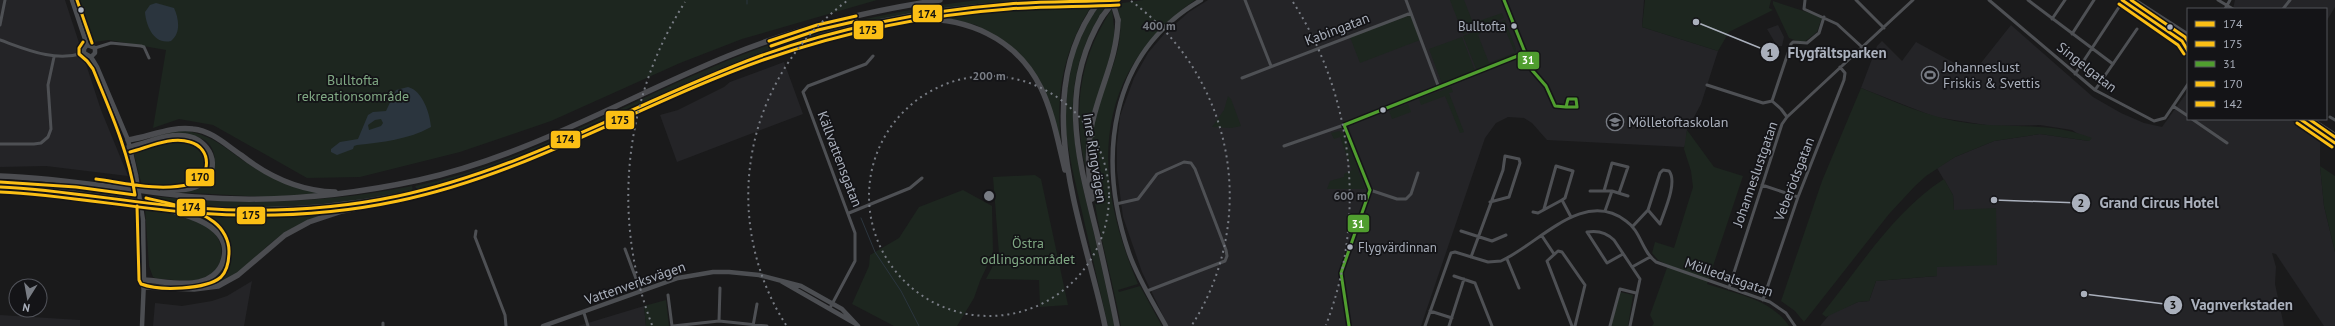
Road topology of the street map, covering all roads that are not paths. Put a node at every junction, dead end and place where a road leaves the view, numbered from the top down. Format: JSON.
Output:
{"nodes":[{"id":1,"x":5,"y":0,"type":"edge"},
{"id":2,"x":72,"y":0,"type":"edge"},
{"id":3,"x":914,"y":0,"type":"edge"},
{"id":4,"x":940,"y":0,"type":"edge"},
{"id":5,"x":1100,"y":0,"type":"edge"},
{"id":6,"x":1114,"y":0,"type":"edge"},
{"id":7,"x":1119,"y":0,"type":"edge"},
{"id":8,"x":1201,"y":0,"type":"edge"},
{"id":9,"x":1245,"y":0,"type":"edge"},
{"id":10,"x":1406,"y":0,"type":"edge"},
{"id":11,"x":1504,"y":0,"type":"edge"},
{"id":12,"x":1805,"y":0,"type":"edge"},
{"id":13,"x":1856,"y":0,"type":"edge"},
{"id":14,"x":1905,"y":0,"type":"edge"},
{"id":15,"x":1913,"y":0,"type":"edge"},
{"id":16,"x":1989,"y":0,"type":"edge"},
{"id":17,"x":2028,"y":0,"type":"edge"},
{"id":18,"x":2065,"y":0,"type":"edge"},
{"id":19,"x":2094,"y":0,"type":"edge"},
{"id":20,"x":2123,"y":0,"type":"edge"},
{"id":21,"x":2134,"y":0,"type":"edge"},
{"id":22,"x":2218,"y":0,"type":"edge"},
{"id":23,"x":2230,"y":0,"type":"edge"},
{"id":24,"x":2290,"y":0,"type":"edge"},
{"id":25,"x":1909,"y":4,"type":"junction"},
{"id":26,"x":2227,"y":5,"type":"junction"},
{"id":27,"x":2226,"y":8,"type":"edge"},
{"id":28,"x":2232,"y":8,"type":"edge"},
{"id":29,"x":2284,"y":8,"type":"edge"},
{"id":30,"x":1411,"y":14,"type":"junction"},
{"id":31,"x":1824,"y":17,"type":"junction"},
{"id":32,"x":2052,"y":19,"type":"junction"},
{"id":33,"x":888,"y":20,"type":"junction"},
{"id":34,"x":0,"y":24,"type":"edge"},
{"id":35,"x":817,"y":25,"type":"junction"},
{"id":36,"x":1884,"y":28,"type":"junction"},
{"id":37,"x":2137,"y":29,"type":"dead end"},
{"id":38,"x":2072,"y":34,"type":"junction"},
{"id":39,"x":2187,"y":34,"type":"edge"},
{"id":40,"x":0,"y":40,"type":"edge"},
{"id":41,"x":87,"y":45,"type":"junction"},
{"id":42,"x":1862,"y":47,"type":"junction"},
{"id":43,"x":94,"y":48,"type":"junction"},
{"id":44,"x":2093,"y":49,"type":"junction"},
{"id":45,"x":2187,"y":50,"type":"edge"},
{"id":46,"x":84,"y":53,"type":"junction"},
{"id":47,"x":1525,"y":53,"type":"junction"},
{"id":48,"x":873,"y":56,"type":"dead end"},
{"id":49,"x":54,"y":57,"type":"junction"},
{"id":50,"x":91,"y":57,"type":"junction"},
{"id":51,"x":149,"y":58,"type":"dead end"},
{"id":52,"x":2113,"y":64,"type":"junction"},
{"id":53,"x":1271,"y":66,"type":"junction"},
{"id":54,"x":1840,"y":67,"type":"junction"},
{"id":55,"x":2075,"y":74,"type":"junction"},
{"id":56,"x":1242,"y":78,"type":"dead end"},
{"id":57,"x":1707,"y":85,"type":"dead end"},
{"id":58,"x":2187,"y":85,"type":"edge"},
{"id":59,"x":1439,"y":88,"type":"junction"},
{"id":60,"x":2095,"y":90,"type":"junction"},
{"id":61,"x":1772,"y":100,"type":"junction"},
{"id":62,"x":2173,"y":106,"type":"junction"},
{"id":63,"x":1566,"y":107,"type":"dead end"},
{"id":64,"x":2187,"y":115,"type":"edge"},
{"id":65,"x":1787,"y":117,"type":"junction"},
{"id":66,"x":2330,"y":117,"type":"dead end"},
{"id":67,"x":2193,"y":120,"type":"edge"},
{"id":68,"x":2301,"y":120,"type":"edge"},
{"id":69,"x":2312,"y":120,"type":"edge"},
{"id":70,"x":2335,"y":120,"type":"edge"},
{"id":71,"x":1344,"y":125,"type":"junction"},
{"id":72,"x":2335,"y":135,"type":"edge"},
{"id":73,"x":128,"y":140,"type":"junction"},
{"id":74,"x":2227,"y":143,"type":"dead end"},
{"id":75,"x":2335,"y":143,"type":"edge"},
{"id":76,"x":0,"y":144,"type":"edge"},
{"id":77,"x":1284,"y":146,"type":"dead end"},
{"id":78,"x":129,"y":147,"type":"junction"},
{"id":79,"x":1418,"y":173,"type":"dead end"},
{"id":80,"x":0,"y":176,"type":"edge"},
{"id":81,"x":922,"y":178,"type":"dead end"},
{"id":82,"x":446,"y":185,"type":"junction"},
{"id":83,"x":1762,"y":185,"type":"junction"},
{"id":84,"x":108,"y":186,"type":"junction"},
{"id":85,"x":0,"y":187,"type":"edge"},
{"id":86,"x":376,"y":188,"type":"junction"},
{"id":87,"x":1370,"y":190,"type":"junction"},
{"id":88,"x":1590,"y":191,"type":"dead end"},
{"id":89,"x":1604,"y":191,"type":"junction"},
{"id":90,"x":1612,"y":191,"type":"junction"},
{"id":91,"x":1618,"y":193,"type":"junction"},
{"id":92,"x":1628,"y":196,"type":"dead end"},
{"id":93,"x":1798,"y":197,"type":"junction"},
{"id":94,"x":1562,"y":200,"type":"junction"},
{"id":95,"x":144,"y":202,"type":"junction"},
{"id":96,"x":1490,"y":202,"type":"junction"},
{"id":97,"x":1116,"y":204,"type":"junction"},
{"id":98,"x":1544,"y":209,"type":"junction"},
{"id":99,"x":1648,"y":210,"type":"junction"},
{"id":100,"x":1533,"y":212,"type":"dead end"},
{"id":101,"x":1606,"y":212,"type":"junction"},
{"id":102,"x":849,"y":213,"type":"junction"},
{"id":103,"x":1571,"y":217,"type":"junction"},
{"id":104,"x":1080,"y":221,"type":"junction"},
{"id":105,"x":1633,"y":226,"type":"junction"},
{"id":106,"x":476,"y":231,"type":"dead end"},
{"id":107,"x":1461,"y":231,"type":"dead end"},
{"id":108,"x":1097,"y":235,"type":"junction"},
{"id":109,"x":1506,"y":235,"type":"dead end"},
{"id":110,"x":1542,"y":236,"type":"junction"},
{"id":111,"x":1478,"y":237,"type":"junction"},
{"id":112,"x":625,"y":249,"type":"dead end"},
{"id":113,"x":1554,"y":254,"type":"junction"},
{"id":114,"x":1623,"y":254,"type":"junction"},
{"id":115,"x":1471,"y":257,"type":"junction"},
{"id":116,"x":1650,"y":257,"type":"junction"},
{"id":117,"x":1506,"y":259,"type":"junction"},
{"id":118,"x":1632,"y":267,"type":"junction"},
{"id":119,"x":1454,"y":276,"type":"dead end"},
{"id":120,"x":1464,"y":279,"type":"junction"},
{"id":121,"x":144,"y":280,"type":"junction"},
{"id":122,"x":778,"y":280,"type":"junction"},
{"id":123,"x":144,"y":287,"type":"junction"},
{"id":124,"x":720,"y":288,"type":"dead end"},
{"id":125,"x":1519,"y":288,"type":"dead end"},
{"id":126,"x":1729,"y":288,"type":"junction"},
{"id":127,"x":1146,"y":291,"type":"junction"},
{"id":128,"x":641,"y":292,"type":"junction"},
{"id":129,"x":1636,"y":293,"type":"junction"},
{"id":130,"x":668,"y":295,"type":"dead end"},
{"id":131,"x":1764,"y":300,"type":"junction"},
{"id":132,"x":833,"y":303,"type":"junction"},
{"id":133,"x":757,"y":304,"type":"dead end"},
{"id":134,"x":830,"y":308,"type":"junction"},
{"id":135,"x":1430,"y":311,"type":"junction"},
{"id":136,"x":584,"y":313,"type":"junction"},
{"id":137,"x":571,"y":318,"type":"junction"},
{"id":138,"x":1452,"y":318,"type":"junction"},
{"id":139,"x":719,"y":321,"type":"junction"},
{"id":140,"x":753,"y":324,"type":"edge"},
{"id":141,"x":858,"y":325,"type":"edge"},
{"id":142,"x":142,"y":326,"type":"edge"},
{"id":143,"x":506,"y":326,"type":"edge"},
{"id":144,"x":543,"y":326,"type":"edge"},
{"id":145,"x":553,"y":326,"type":"edge"},
{"id":146,"x":588,"y":326,"type":"edge"},
{"id":147,"x":672,"y":326,"type":"edge"},
{"id":148,"x":767,"y":326,"type":"edge"},
{"id":149,"x":1105,"y":326,"type":"edge"},
{"id":150,"x":1117,"y":326,"type":"edge"},
{"id":151,"x":1166,"y":326,"type":"edge"},
{"id":152,"x":1349,"y":326,"type":"edge"},
{"id":153,"x":1425,"y":326,"type":"edge"},
{"id":154,"x":1449,"y":326,"type":"edge"},
{"id":155,"x":1492,"y":326,"type":"edge"},
{"id":156,"x":1573,"y":326,"type":"edge"},
{"id":157,"x":1610,"y":326,"type":"edge"},
{"id":158,"x":1630,"y":326,"type":"edge"},
{"id":159,"x":1795,"y":326,"type":"edge"}],
"edges":[{"from":1,"to":34,"type":"street"},
{"from":2,"to":41,"type":"street"},
{"from":3,"to":35,"type":"highway"},
{"from":4,"to":35,"type":"highway"},
{"from":5,"to":104,"type":"highway","name":"Inre Ringvägen","bridge":true},
{"from":6,"to":108,"type":"highway","bridge":true},
{"from":6,"to":108,"type":"highway","name":"Inre Ringvägen","bridge":true},
{"from":7,"to":33,"type":"highway"},
{"from":8,"to":97,"type":"street"},
{"from":9,"to":53,"type":"street"},
{"from":10,"to":30,"type":"street"},
{"from":11,"to":47,"type":"street"},
{"from":12,"to":31,"type":"street"},
{"from":13,"to":36,"type":"street"},
{"from":14,"to":25,"type":"street"},
{"from":15,"to":25,"type":"street","name":"Johanneslustgatan"},
{"from":16,"to":55,"type":"street","name":"Singelgatan"},
{"from":17,"to":32,"type":"street"},
{"from":18,"to":32,"type":"street"},
{"from":19,"to":38,"type":"street"},
{"from":20,"to":44,"type":"street"},
{"from":20,"to":45,"type":"street"},
{"from":21,"to":39,"type":"street"},
{"from":22,"to":26,"type":"street"},
{"from":23,"to":26,"type":"street"},
{"from":24,"to":29,"type":"street"},
{"from":25,"to":36,"type":"street","name":"Johanneslustgatan"},
{"from":26,"to":27,"type":"street"},
{"from":26,"to":28,"type":"street"},
{"from":30,"to":53,"type":"street","name":"Kabingatan"},
{"from":30,"to":59,"type":"street"},
{"from":31,"to":42,"type":"street"},
{"from":31,"to":61,"type":"street"},
{"from":32,"to":38,"type":"street"},
{"from":33,"to":82,"type":"highway"},
{"from":33,"to":104,"type":"highway"},
{"from":35,"to":86,"type":"highway"},
{"from":36,"to":42,"type":"street","name":"Johanneslustgatan"},
{"from":37,"to":52,"type":"street"},
{"from":38,"to":44,"type":"street"},
{"from":40,"to":49,"type":"street"},
{"from":41,"to":43,"type":"street"},
{"from":41,"to":46,"type":"street"},
{"from":42,"to":54,"type":"street","name":"Johanneslustgatan"},
{"from":43,"to":50,"type":"street"},
{"from":43,"to":51,"type":"street"},
{"from":44,"to":52,"type":"street"},
{"from":44,"to":55,"type":"street"},
{"from":46,"to":49,"type":"street"},
{"from":46,"to":50,"type":"street"},
{"from":47,"to":59,"type":"street"},
{"from":47,"to":63,"type":"street"},
{"from":48,"to":102,"type":"street","name":"Källvattensgatan"},
{"from":49,"to":76,"type":"street"},
{"from":50,"to":73,"type":"street"},
{"from":52,"to":60,"type":"street"},
{"from":53,"to":56,"type":"street","name":"Kabingatan"},
{"from":54,"to":65,"type":"street","name":"Johanneslustgatan"},
{"from":54,"to":93,"type":"street","name":"Veberödsgatan"},
{"from":55,"to":60,"type":"street","name":"Singelgatan"},
{"from":57,"to":61,"type":"street"},
{"from":58,"to":62,"type":"street","name":"Singelgatan"},
{"from":59,"to":71,"type":"street"},
{"from":60,"to":62,"type":"street","name":"Singelgatan"},
{"from":61,"to":65,"type":"street"},
{"from":62,"to":64,"type":"street"},
{"from":65,"to":83,"type":"street","name":"Johanneslustgatan"},
{"from":66,"to":70,"type":"street"},
{"from":67,"to":74,"type":"street"},
{"from":68,"to":75,"type":"street"},
{"from":69,"to":72,"type":"street"},
{"from":71,"to":77,"type":"street"},
{"from":71,"to":87,"type":"street"},
{"from":73,"to":78,"type":"street"},
{"from":73,"to":86,"type":"highway"},
{"from":78,"to":84,"type":"highway"},
{"from":78,"to":121,"type":"street","bridge":true},
{"from":79,"to":87,"type":"street"},
{"from":80,"to":84,"type":"highway"},
{"from":81,"to":102,"type":"street"},
{"from":82,"to":95,"type":"highway"},
{"from":82,"to":123,"type":"highway"},
{"from":83,"to":93,"type":"street"},
{"from":83,"to":126,"type":"street","name":"Johanneslustgatan"},
{"from":84,"to":86,"type":"highway"},
{"from":85,"to":95,"type":"highway"},
{"from":87,"to":152,"type":"street"},
{"from":88,"to":89,"type":"street"},
{"from":89,"to":90,"type":"street"},
{"from":89,"to":91,"type":"street"},
{"from":90,"to":91,"type":"street"},
{"from":90,"to":101,"type":"street"},
{"from":91,"to":92,"type":"street"},
{"from":93,"to":131,"type":"street","name":"Veberödsgatan"},
{"from":94,"to":98,"type":"street"},
{"from":94,"to":98,"type":"street"},
{"from":94,"to":103,"type":"street"},
{"from":95,"to":121,"type":"highway"},
{"from":96,"to":96,"type":"street"},
{"from":96,"to":111,"type":"street"},
{"from":97,"to":127,"type":"street"},
{"from":97,"to":127,"type":"street"},
{"from":98,"to":100,"type":"street"},
{"from":99,"to":99,"type":"street"},
{"from":99,"to":105,"type":"street"},
{"from":101,"to":103,"type":"street","name":"Mölledalsgatan"},
{"from":101,"to":105,"type":"street","name":"Mölledalsgatan"},
{"from":102,"to":132,"type":"street","name":"Källvattensgatan"},
{"from":103,"to":110,"type":"street","name":"Mölledalsgatan"},
{"from":104,"to":149,"type":"highway","name":"Inre Ringvägen"},
{"from":105,"to":116,"type":"street","name":"Mölledalsgatan"},
{"from":106,"to":143,"type":"street"},
{"from":107,"to":111,"type":"street"},
{"from":108,"to":150,"type":"highway","name":"Inre Ringvägen"},
{"from":109,"to":111,"type":"street"},
{"from":110,"to":113,"type":"street"},
{"from":110,"to":117,"type":"street","name":"Mölledalsgatan"},
{"from":111,"to":115,"type":"street"},
{"from":112,"to":128,"type":"street"},
{"from":113,"to":156,"type":"street"},
{"from":113,"to":156,"type":"street"},
{"from":114,"to":114,"type":"street"},
{"from":114,"to":118,"type":"street"},
{"from":115,"to":117,"type":"street","name":"Mölledalsgatan"},
{"from":115,"to":135,"type":"street","name":"Mölledalsgatan"},
{"from":116,"to":118,"type":"street"},
{"from":116,"to":126,"type":"street","name":"Mölledalsgatan"},
{"from":117,"to":125,"type":"street"},
{"from":118,"to":129,"type":"street"},
{"from":119,"to":120,"type":"street"},
{"from":120,"to":138,"type":"street"},
{"from":120,"to":155,"type":"street"},
{"from":121,"to":123,"type":"street"},
{"from":122,"to":128,"type":"street","name":"Vattenverksvägen"},
{"from":122,"to":132,"type":"street","name":"Vattenverksvägen"},
{"from":122,"to":134,"type":"street","name":"Vattenverksvägen"},
{"from":123,"to":142,"type":"street"},
{"from":124,"to":139,"type":"street"},
{"from":126,"to":131,"type":"street","name":"Mölledalsgatan"},
{"from":127,"to":151,"type":"street"},
{"from":128,"to":136,"type":"street","name":"Vattenverksvägen"},
{"from":129,"to":157,"type":"street"},
{"from":129,"to":158,"type":"street"},
{"from":130,"to":147,"type":"street"},
{"from":131,"to":159,"type":"street","name":"Mölledalsgatan"},
{"from":132,"to":134,"type":"street","name":"Källvattensgatan"},
{"from":132,"to":141,"type":"street","name":"Vattenverksvägen"},
{"from":133,"to":140,"type":"street"},
{"from":134,"to":141,"type":"street","name":"Vattenverksvägen"},
{"from":135,"to":138,"type":"street"},
{"from":135,"to":153,"type":"street"},
{"from":136,"to":137,"type":"street","name":"Vattenverksvägen"},
{"from":136,"to":146,"type":"street"},
{"from":137,"to":144,"type":"street","name":"Vattenverksvägen"},
{"from":137,"to":145,"type":"street","name":"Vattenverksvägen"},
{"from":138,"to":154,"type":"street"},
{"from":139,"to":140,"type":"street"},
{"from":139,"to":147,"type":"street"},
{"from":140,"to":148,"type":"street"}]}
